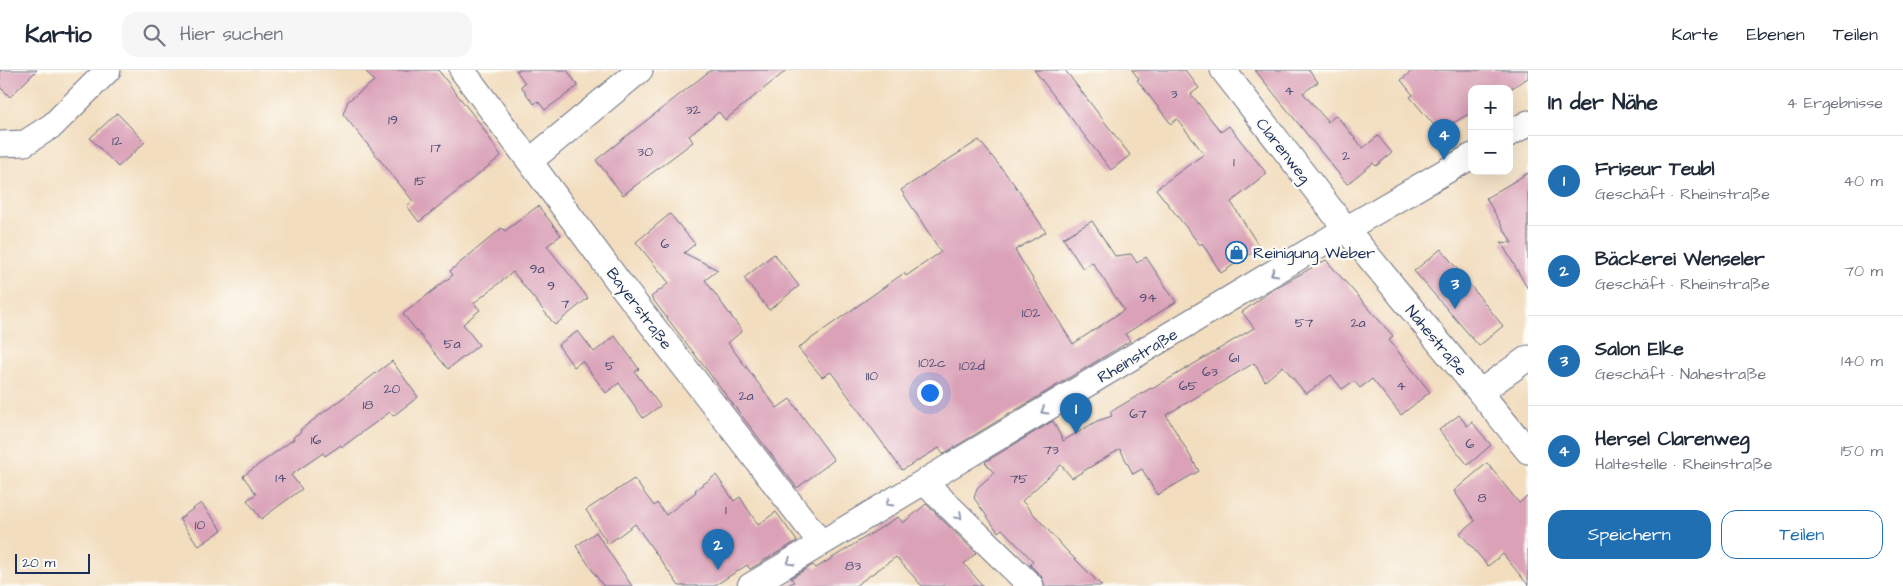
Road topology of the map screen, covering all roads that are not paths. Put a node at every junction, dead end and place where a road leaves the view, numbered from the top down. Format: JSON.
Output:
{"nodes":[{"id":1,"x":108,"y":70,"type":"edge"},
{"id":2,"x":462,"y":70,"type":"edge"},
{"id":3,"x":640,"y":70,"type":"edge"},
{"id":4,"x":1222,"y":70,"type":"edge"},
{"id":5,"x":1528,"y":123,"type":"edge"},
{"id":6,"x":1513,"y":132,"type":"edge"},
{"id":7,"x":0,"y":144,"type":"edge"},
{"id":8,"x":1468,"y":158,"type":"edge"},
{"id":9,"x":530,"y":161,"type":"junction"},
{"id":10,"x":1346,"y":229,"type":"junction"},
{"id":11,"x":1528,"y":358,"type":"edge"},
{"id":12,"x":1480,"y":392,"type":"junction"},
{"id":13,"x":1528,"y":451,"type":"edge"},
{"id":14,"x":924,"y":482,"type":"junction"},
{"id":15,"x":821,"y":543,"type":"junction"},
{"id":16,"x":750,"y":586,"type":"edge"},
{"id":17,"x":1031,"y":586,"type":"edge"}],
"edges":[{"from":1,"to":7,"type":"street"},
{"from":2,"to":9,"type":"street","name":"Bayerstraße"},
{"from":3,"to":9,"type":"street"},
{"from":4,"to":10,"type":"street","name":"Clarenweg"},
{"from":5,"to":6,"type":"street"},
{"from":8,"to":10,"type":"street","name":"Rheinstraße"},
{"from":9,"to":15,"type":"street","name":"Bayerstraße"},
{"from":10,"to":12,"type":"street","name":"Nahestraße"},
{"from":10,"to":14,"type":"street","name":"Rheinstraße","one_way":true},
{"from":11,"to":12,"type":"street"},
{"from":12,"to":13,"type":"street","name":"Nahestraße"},
{"from":14,"to":15,"type":"street","name":"Rheinstraße","one_way":true},
{"from":14,"to":17,"type":"street","one_way":true},
{"from":15,"to":16,"type":"street","name":"Rheinstraße","one_way":true}]}
